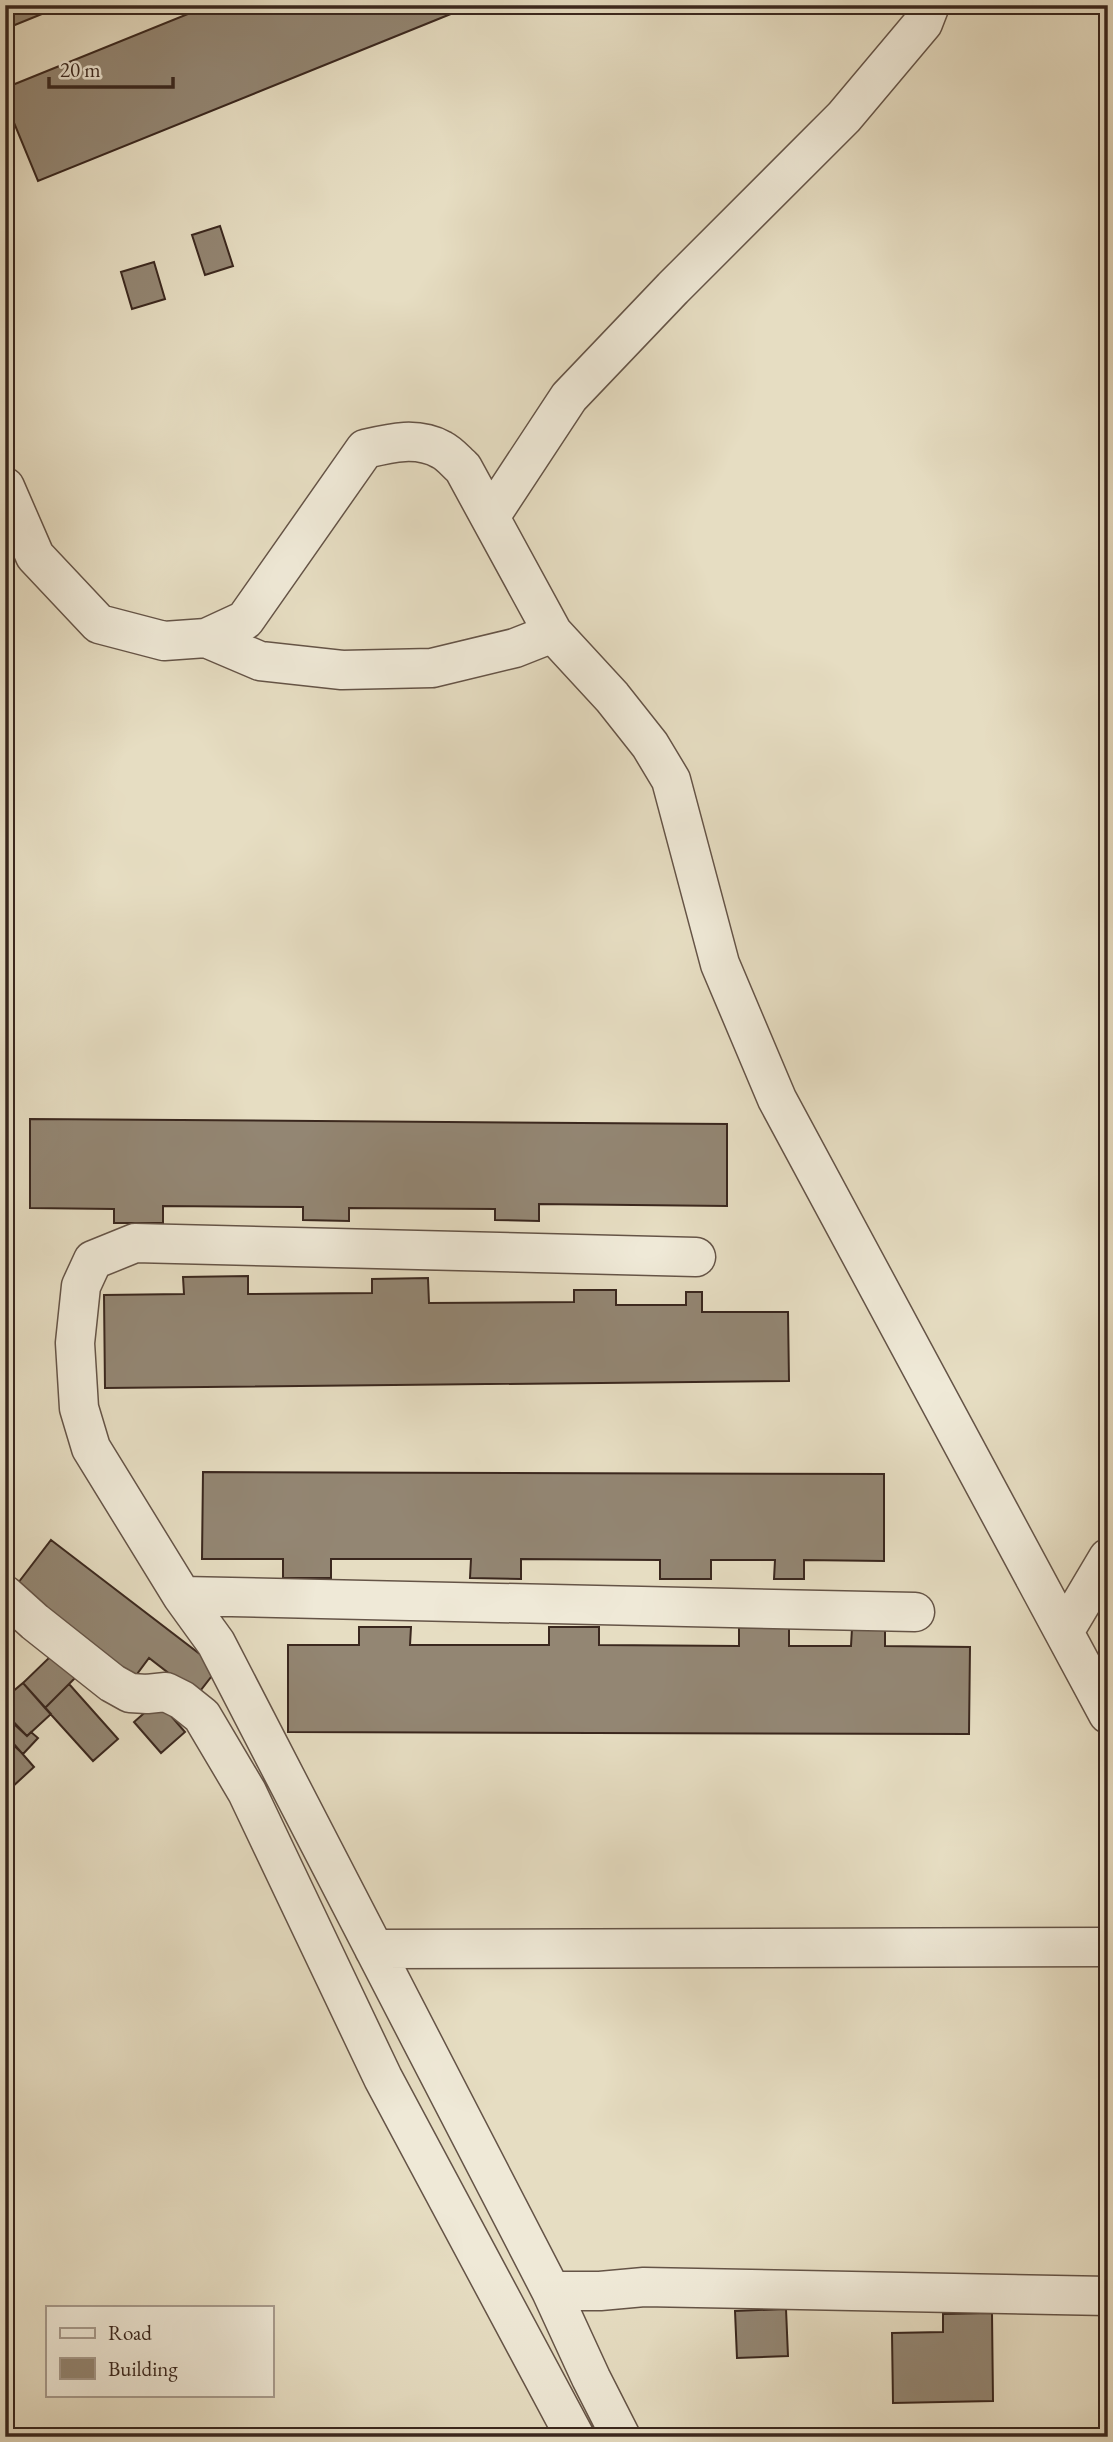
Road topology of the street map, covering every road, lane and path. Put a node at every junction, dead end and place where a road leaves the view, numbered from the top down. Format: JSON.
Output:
{"nodes":[{"id":1,"x":930,"y":5,"type":"edge"},
{"id":2,"x":5,"y":487,"type":"edge"},
{"id":3,"x":490,"y":517,"type":"junction"},
{"id":4,"x":553,"y":633,"type":"junction"},
{"id":5,"x":206,"y":638,"type":"junction"},
{"id":6,"x":696,"y":1256,"type":"dead end"},
{"id":7,"x":1108,"y":1558,"type":"edge"},
{"id":8,"x":5,"y":1595,"type":"edge"},
{"id":9,"x":182,"y":1596,"type":"junction"},
{"id":10,"x":915,"y":1612,"type":"dead end"},
{"id":11,"x":1064,"y":1632,"type":"junction"},
{"id":12,"x":1108,"y":1714,"type":"edge"},
{"id":13,"x":1108,"y":1947,"type":"edge"},
{"id":14,"x":374,"y":1949,"type":"junction"},
{"id":15,"x":551,"y":2291,"type":"junction"},
{"id":16,"x":1108,"y":2296,"type":"edge"},
{"id":17,"x":575,"y":2437,"type":"edge"},
{"id":18,"x":621,"y":2437,"type":"edge"}],
"edges":[{"from":1,"to":3,"type":"street"},
{"from":2,"to":5,"type":"street"},
{"from":3,"to":4,"type":"street"},
{"from":3,"to":5,"type":"street"},
{"from":4,"to":5,"type":"street"},
{"from":4,"to":11,"type":"street"},
{"from":6,"to":9,"type":"street"},
{"from":7,"to":11,"type":"street"},
{"from":8,"to":17,"type":"street"},
{"from":9,"to":10,"type":"street"},
{"from":9,"to":14,"type":"street"},
{"from":11,"to":12,"type":"street"},
{"from":13,"to":14,"type":"street"},
{"from":14,"to":15,"type":"street"},
{"from":15,"to":16,"type":"street"},
{"from":15,"to":18,"type":"street"}]}
